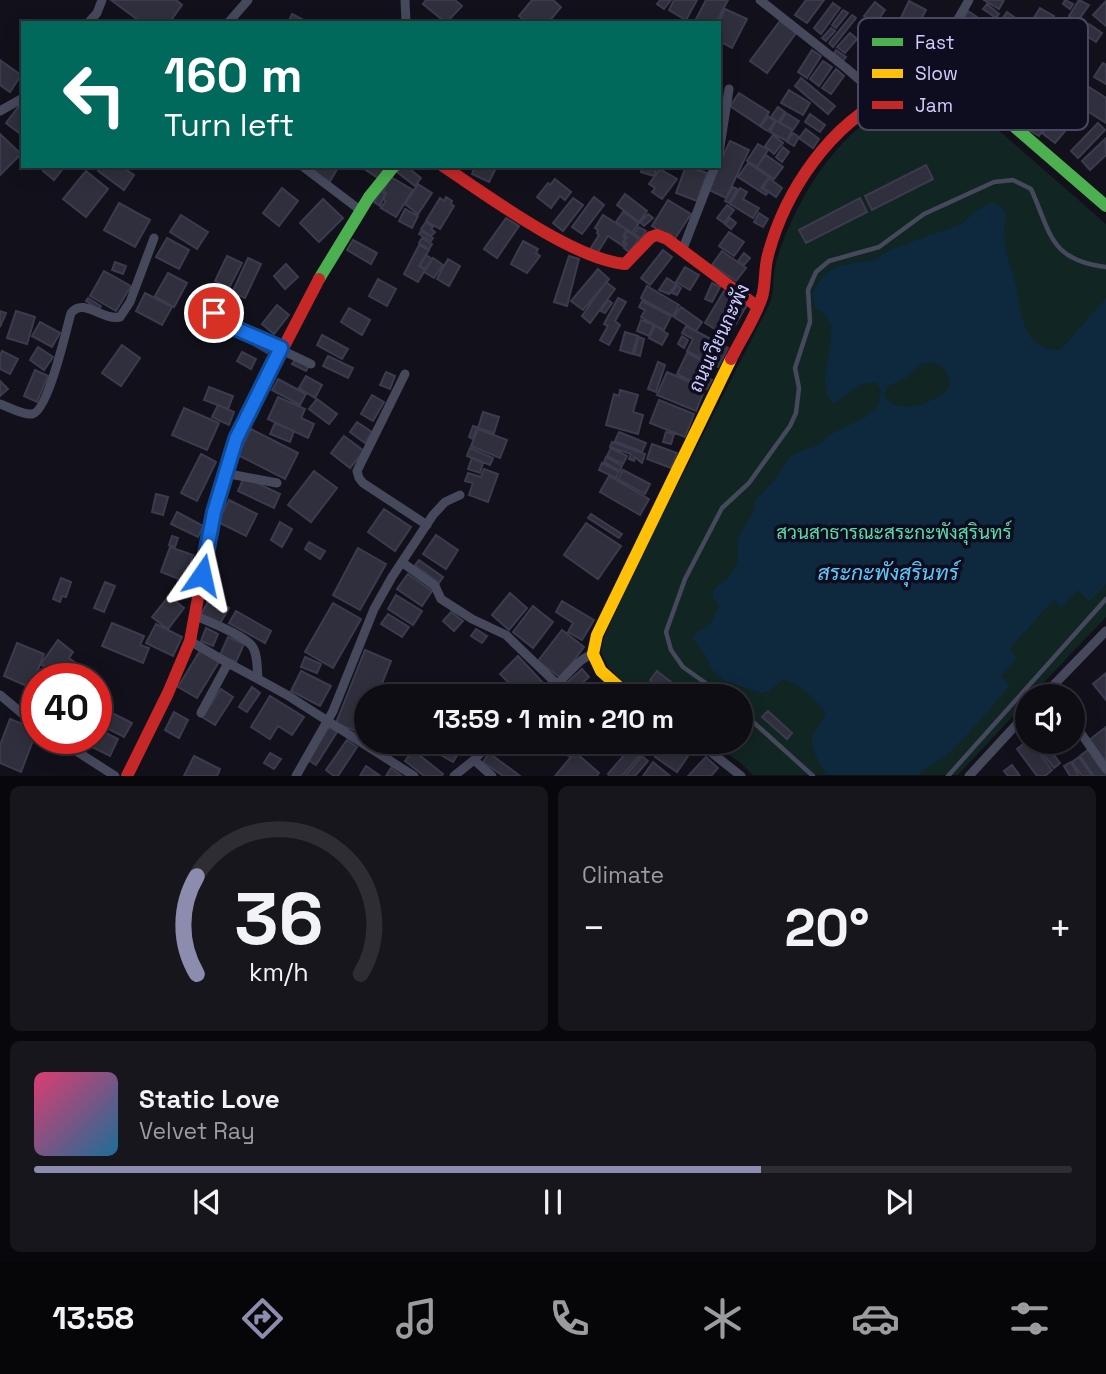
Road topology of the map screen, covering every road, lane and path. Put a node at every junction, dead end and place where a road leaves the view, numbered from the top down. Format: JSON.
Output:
{"nodes":[{"id":1,"x":102,"y":0,"type":"edge"},
{"id":2,"x":248,"y":0,"type":"edge"},
{"id":3,"x":405,"y":0,"type":"edge"},
{"id":4,"x":760,"y":0,"type":"edge"},
{"id":5,"x":969,"y":0,"type":"edge"},
{"id":6,"x":959,"y":18,"type":"edge"},
{"id":7,"x":90,"y":21,"type":"edge"},
{"id":8,"x":230,"y":21,"type":"edge"},
{"id":9,"x":406,"y":21,"type":"edge"},
{"id":10,"x":858,"y":78,"type":"edge"},
{"id":11,"x":729,"y":89,"type":"dead end"},
{"id":12,"x":21,"y":99,"type":"edge"},
{"id":13,"x":0,"y":111,"type":"edge"},
{"id":14,"x":858,"y":118,"type":"edge"},
{"id":15,"x":1018,"y":130,"type":"edge"},
{"id":16,"x":721,"y":140,"type":"edge"},
{"id":17,"x":305,"y":168,"type":"edge"},
{"id":18,"x":392,"y":168,"type":"edge"},
{"id":19,"x":446,"y":168,"type":"edge"},
{"id":20,"x":714,"y":168,"type":"edge"},
{"id":21,"x":1106,"y":206,"type":"edge"},
{"id":22,"x":360,"y":210,"type":"junction"},
{"id":23,"x":154,"y":238,"type":"dead end"},
{"id":24,"x":682,"y":251,"type":"junction"},
{"id":25,"x":1106,"y":267,"type":"edge"},
{"id":26,"x":222,"y":292,"type":"dead end"},
{"id":27,"x":758,"y":307,"type":"junction"},
{"id":28,"x":281,"y":348,"type":"junction"},
{"id":29,"x":311,"y":364,"type":"dead end"},
{"id":30,"x":405,"y":374,"type":"dead end"},
{"id":31,"x":0,"y":404,"type":"edge"},
{"id":32,"x":224,"y":473,"type":"junction"},
{"id":33,"x":277,"y":483,"type":"dead end"},
{"id":34,"x":460,"y":495,"type":"dead end"},
{"id":35,"x":427,"y":526,"type":"junction"},
{"id":36,"x":402,"y":562,"type":"junction"},
{"id":37,"x":1106,"y":599,"type":"edge"},
{"id":38,"x":196,"y":616,"type":"junction"},
{"id":39,"x":1106,"y":631,"type":"edge"},
{"id":40,"x":190,"y":641,"type":"junction"},
{"id":41,"x":593,"y":654,"type":"junction"},
{"id":42,"x":228,"y":663,"type":"junction"},
{"id":43,"x":258,"y":679,"type":"junction"},
{"id":44,"x":558,"y":684,"type":"edge"},
{"id":45,"x":560,"y":684,"type":"edge"},
{"id":46,"x":616,"y":684,"type":"edge"},
{"id":47,"x":707,"y":684,"type":"edge"},
{"id":48,"x":1058,"y":684,"type":"edge"},
{"id":49,"x":0,"y":695,"type":"edge"},
{"id":50,"x":21,"y":713,"type":"edge"},
{"id":51,"x":201,"y":713,"type":"dead end"},
{"id":52,"x":327,"y":722,"type":"junction"},
{"id":53,"x":753,"y":722,"type":"edge"},
{"id":54,"x":1015,"y":726,"type":"edge"},
{"id":55,"x":1085,"y":739,"type":"edge"},
{"id":56,"x":82,"y":754,"type":"edge"},
{"id":57,"x":480,"y":754,"type":"edge"},
{"id":58,"x":714,"y":754,"type":"edge"},
{"id":59,"x":474,"y":760,"type":"junction"},
{"id":60,"x":1106,"y":769,"type":"edge"},
{"id":61,"x":115,"y":775,"type":"edge"},
{"id":62,"x":127,"y":775,"type":"edge"},
{"id":63,"x":296,"y":775,"type":"edge"},
{"id":64,"x":414,"y":775,"type":"edge"},
{"id":65,"x":454,"y":775,"type":"edge"},
{"id":66,"x":492,"y":775,"type":"edge"},
{"id":67,"x":741,"y":775,"type":"edge"},
{"id":68,"x":813,"y":775,"type":"edge"},
{"id":69,"x":948,"y":775,"type":"edge"},
{"id":70,"x":970,"y":775,"type":"edge"}],
"edges":[{"from":1,"to":7,"type":"street"},
{"from":2,"to":8,"type":"street"},
{"from":3,"to":9,"type":"street"},
{"from":4,"to":10,"type":"street"},
{"from":5,"to":6,"type":"street"},
{"from":11,"to":16,"type":"street"},
{"from":12,"to":13,"type":"street"},
{"from":14,"to":27,"type":"street","name":"ถนนเวียนกะพัง"},
{"from":15,"to":21,"type":"street","name":"ถนนเวียนกะพัง"},
{"from":17,"to":22,"type":"street"},
{"from":18,"to":22,"type":"street"},
{"from":19,"to":24,"type":"street"},
{"from":20,"to":24,"type":"street"},
{"from":22,"to":28,"type":"street"},
{"from":23,"to":31,"type":"street"},
{"from":24,"to":27,"type":"street"},
{"from":25,"to":47,"type":"lane"},
{"from":26,"to":28,"type":"street"},
{"from":27,"to":41,"type":"street","name":"ถนนเวียนกะพัง"},
{"from":28,"to":29,"type":"street"},
{"from":28,"to":32,"type":"street"},
{"from":30,"to":35,"type":"street"},
{"from":32,"to":33,"type":"street"},
{"from":32,"to":38,"type":"street"},
{"from":34,"to":35,"type":"street"},
{"from":35,"to":36,"type":"street"},
{"from":36,"to":44,"type":"street"},
{"from":36,"to":52,"type":"street"},
{"from":37,"to":69,"type":"lane"},
{"from":38,"to":40,"type":"street"},
{"from":38,"to":43,"type":"street"},
{"from":39,"to":48,"type":"street"},
{"from":40,"to":42,"type":"street"},
{"from":40,"to":62,"type":"street"},
{"from":41,"to":45,"type":"street"},
{"from":41,"to":46,"type":"street"},
{"from":42,"to":43,"type":"street"},
{"from":42,"to":51,"type":"street"},
{"from":43,"to":52,"type":"street"},
{"from":49,"to":50,"type":"street"},
{"from":52,"to":63,"type":"street"},
{"from":52,"to":64,"type":"street"},
{"from":53,"to":68,"type":"lane"},
{"from":54,"to":70,"type":"street"},
{"from":55,"to":60,"type":"street"},
{"from":56,"to":61,"type":"street"},
{"from":57,"to":59,"type":"street"},
{"from":58,"to":67,"type":"street"},
{"from":59,"to":65,"type":"street"},
{"from":59,"to":66,"type":"street"}]}
